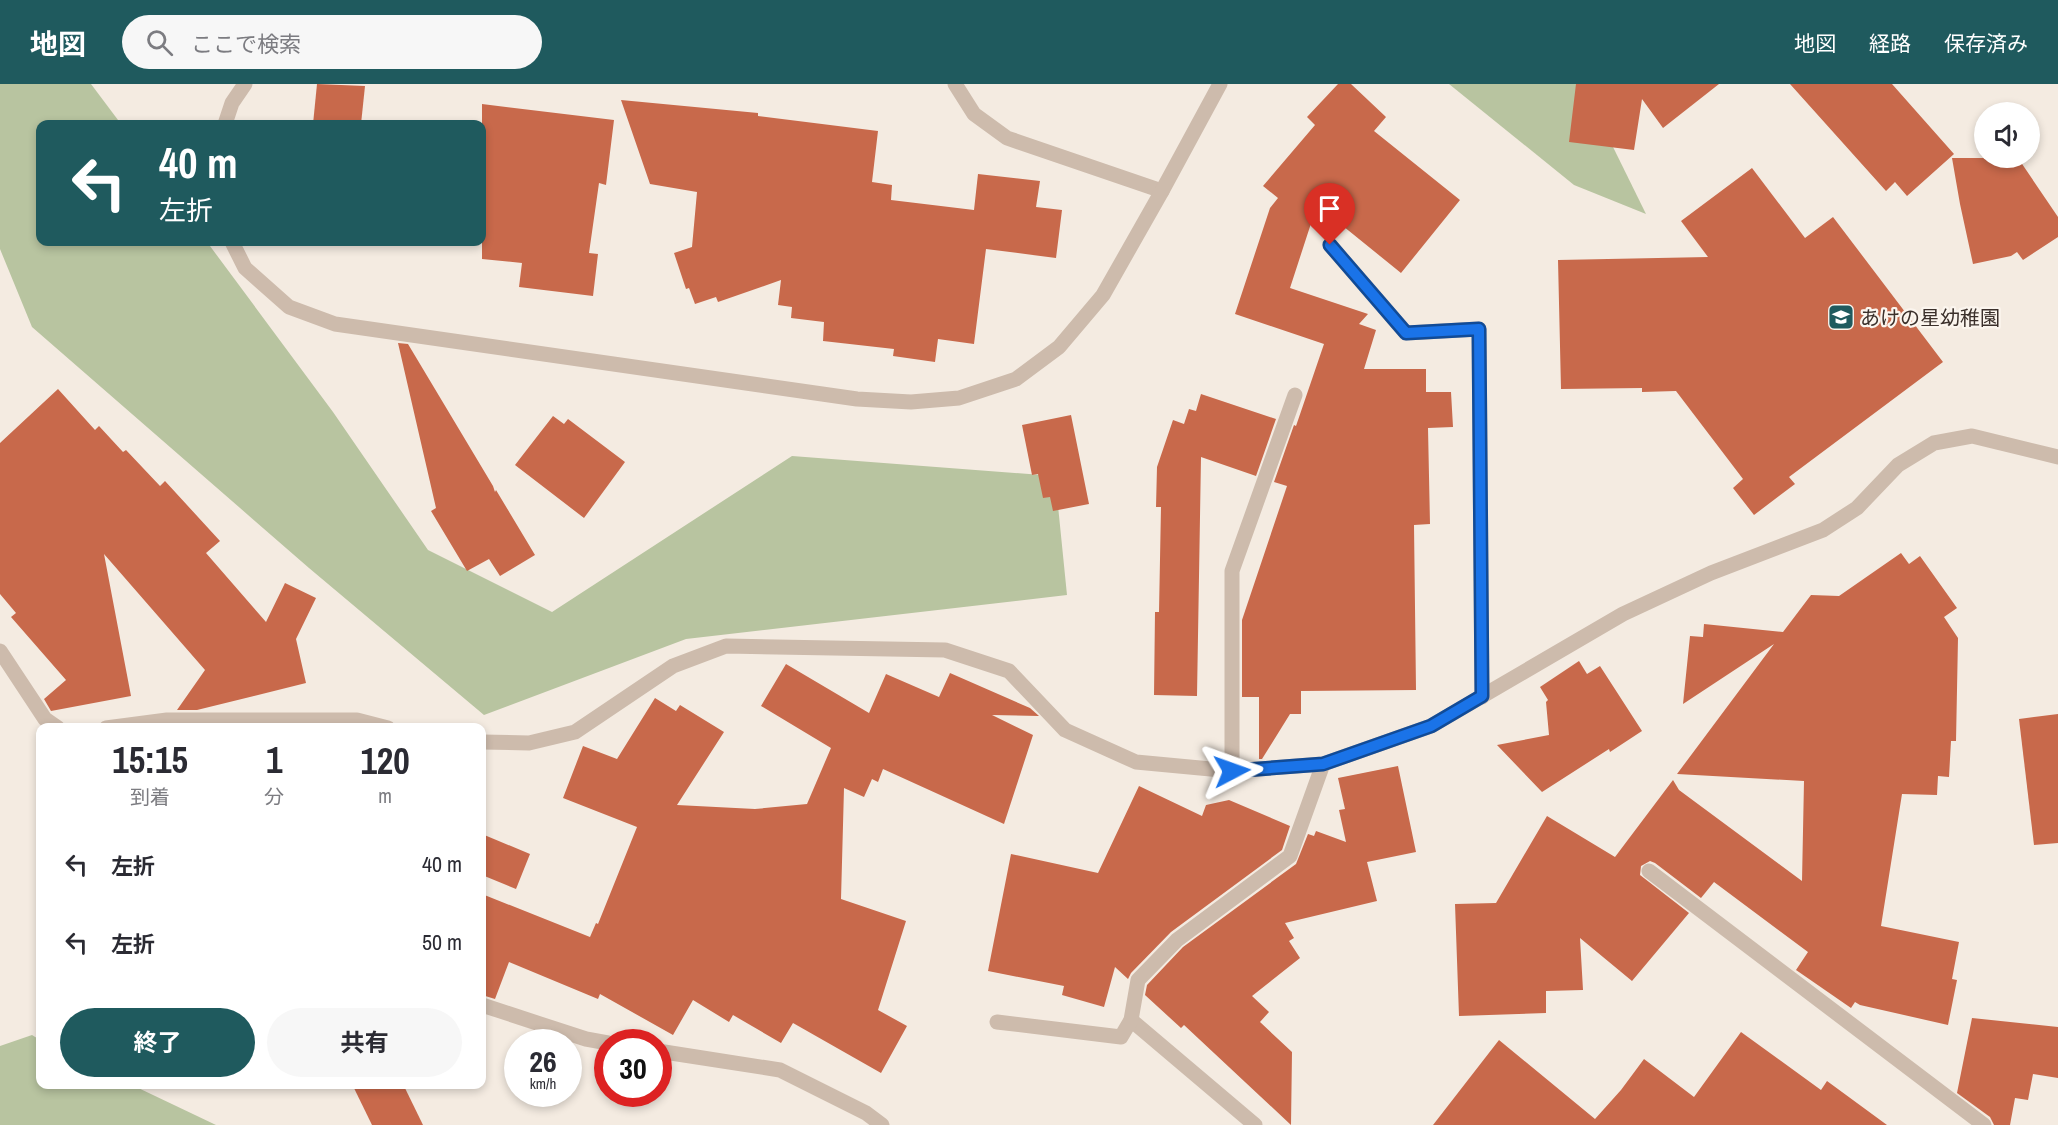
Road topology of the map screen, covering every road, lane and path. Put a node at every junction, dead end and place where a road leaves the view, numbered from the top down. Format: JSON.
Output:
{"nodes":[{"id":1,"x":246,"y":84,"type":"edge"},
{"id":2,"x":955,"y":84,"type":"edge"},
{"id":3,"x":1220,"y":84,"type":"edge"},
{"id":4,"x":226,"y":120,"type":"edge"},
{"id":5,"x":1162,"y":191,"type":"junction"},
{"id":6,"x":1330,"y":245,"type":"dead end"},
{"id":7,"x":234,"y":246,"type":"edge"},
{"id":8,"x":1295,"y":395,"type":"dead end"},
{"id":9,"x":2058,"y":457,"type":"edge"},
{"id":10,"x":0,"y":651,"type":"edge"},
{"id":11,"x":1482,"y":696,"type":"junction"},
{"id":12,"x":51,"y":723,"type":"edge"},
{"id":13,"x":216,"y":723,"type":"edge"},
{"id":14,"x":369,"y":723,"type":"edge"},
{"id":15,"x":486,"y":742,"type":"edge"},
{"id":16,"x":1323,"y":764,"type":"junction"},
{"id":17,"x":1232,"y":771,"type":"junction"},
{"id":18,"x":1649,"y":871,"type":"dead end"},
{"id":19,"x":486,"y":1006,"type":"edge"},
{"id":20,"x":1131,"y":1020,"type":"junction"},
{"id":21,"x":997,"y":1022,"type":"dead end"},
{"id":22,"x":594,"y":1041,"type":"edge"},
{"id":23,"x":672,"y":1053,"type":"edge"},
{"id":24,"x":882,"y":1125,"type":"edge"},
{"id":25,"x":1255,"y":1125,"type":"edge"},
{"id":26,"x":1984,"y":1125,"type":"edge"}],
"edges":[{"from":1,"to":4,"type":"street"},
{"from":2,"to":5,"type":"street"},
{"from":3,"to":5,"type":"street"},
{"from":5,"to":7,"type":"street"},
{"from":6,"to":11,"type":"street"},
{"from":8,"to":17,"type":"street"},
{"from":9,"to":11,"type":"street"},
{"from":10,"to":12,"type":"street"},
{"from":11,"to":16,"type":"street"},
{"from":13,"to":14,"type":"street"},
{"from":15,"to":17,"type":"street"},
{"from":16,"to":17,"type":"street"},
{"from":16,"to":20,"type":"street"},
{"from":18,"to":26,"type":"street"},
{"from":19,"to":22,"type":"street"},
{"from":20,"to":21,"type":"street"},
{"from":20,"to":25,"type":"street"},
{"from":23,"to":24,"type":"street"}]}
